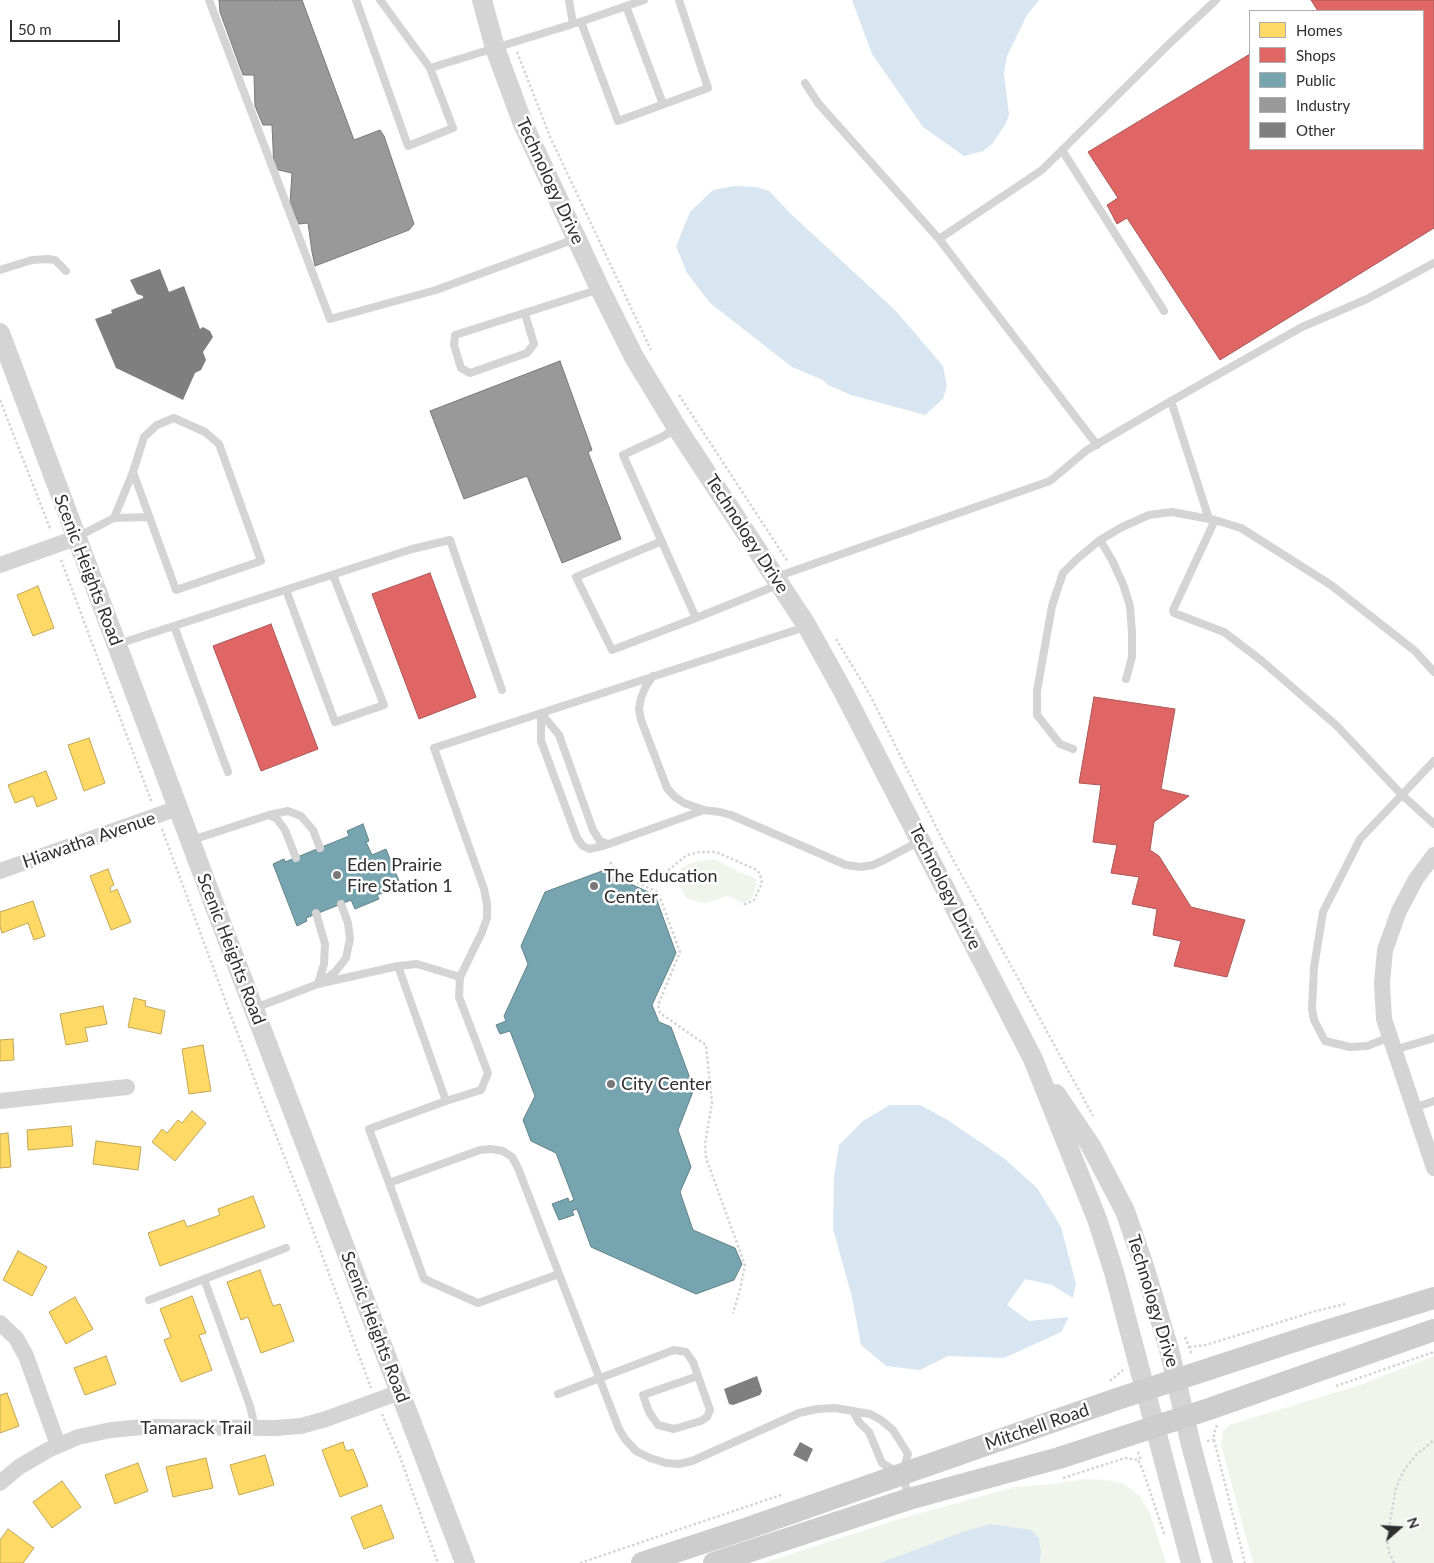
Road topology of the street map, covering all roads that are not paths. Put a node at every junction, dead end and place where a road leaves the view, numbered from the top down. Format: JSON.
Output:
{"nodes":[{"id":1,"x":210,"y":0,"type":"edge"},
{"id":2,"x":356,"y":0,"type":"edge"},
{"id":3,"x":380,"y":0,"type":"edge"},
{"id":4,"x":482,"y":0,"type":"edge"},
{"id":5,"x":569,"y":0,"type":"edge"},
{"id":6,"x":644,"y":0,"type":"edge"},
{"id":7,"x":678,"y":0,"type":"edge"},
{"id":8,"x":1216,"y":0,"type":"edge"},
{"id":9,"x":626,"y":6,"type":"junction"},
{"id":10,"x":577,"y":23,"type":"junction"},
{"id":11,"x":495,"y":48,"type":"junction"},
{"id":12,"x":430,"y":68,"type":"junction"},
{"id":13,"x":805,"y":83,"type":"dead end"},
{"id":14,"x":663,"y":104,"type":"junction"},
{"id":15,"x":1062,"y":150,"type":"junction"},
{"id":16,"x":577,"y":238,"type":"junction"},
{"id":17,"x":939,"y":239,"type":"junction"},
{"id":18,"x":1434,"y":263,"type":"edge"},
{"id":19,"x":0,"y":270,"type":"edge"},
{"id":20,"x":66,"y":271,"type":"dead end"},
{"id":21,"x":600,"y":289,"type":"junction"},
{"id":22,"x":1164,"y":311,"type":"dead end"},
{"id":23,"x":525,"y":314,"type":"junction"},
{"id":24,"x":0,"y":333,"type":"edge"},
{"id":25,"x":1171,"y":401,"type":"junction"},
{"id":26,"x":677,"y":428,"type":"junction"},
{"id":27,"x":1097,"y":445,"type":"junction"},
{"id":28,"x":133,"y":472,"type":"junction"},
{"id":29,"x":149,"y":517,"type":"junction"},
{"id":30,"x":114,"y":518,"type":"junction"},
{"id":31,"x":1212,"y":519,"type":"junction"},
{"id":32,"x":76,"y":538,"type":"junction"},
{"id":33,"x":1100,"y":540,"type":"junction"},
{"id":34,"x":662,"y":541,"type":"junction"},
{"id":35,"x":0,"y":565,"type":"edge"},
{"id":36,"x":333,"y":575,"type":"junction"},
{"id":37,"x":778,"y":581,"type":"junction"},
{"id":38,"x":286,"y":590,"type":"junction"},
{"id":39,"x":696,"y":618,"type":"junction"},
{"id":40,"x":174,"y":626,"type":"junction"},
{"id":41,"x":807,"y":626,"type":"junction"},
{"id":42,"x":116,"y":645,"type":"junction"},
{"id":43,"x":1434,"y":672,"type":"edge"},
{"id":44,"x":653,"y":676,"type":"junction"},
{"id":45,"x":1126,"y":679,"type":"dead end"},
{"id":46,"x":502,"y":690,"type":"dead end"},
{"id":47,"x":541,"y":713,"type":"junction"},
{"id":48,"x":1073,"y":749,"type":"dead end"},
{"id":49,"x":1434,"y":761,"type":"edge"},
{"id":50,"x":228,"y":772,"type":"dead end"},
{"id":51,"x":1401,"y":794,"type":"junction"},
{"id":52,"x":178,"y":808,"type":"junction"},
{"id":53,"x":704,"y":810,"type":"junction"},
{"id":54,"x":269,"y":815,"type":"junction"},
{"id":55,"x":1434,"y":824,"type":"edge"},
{"id":56,"x":190,"y":841,"type":"junction"},
{"id":57,"x":921,"y":841,"type":"junction"},
{"id":58,"x":608,"y":844,"type":"junction"},
{"id":59,"x":320,"y":848,"type":"dead end"},
{"id":60,"x":1434,"y":855,"type":"edge"},
{"id":61,"x":296,"y":858,"type":"dead end"},
{"id":62,"x":0,"y":871,"type":"edge"},
{"id":63,"x":340,"y":904,"type":"dead end"},
{"id":64,"x":316,"y":913,"type":"dead end"},
{"id":65,"x":398,"y":966,"type":"junction"},
{"id":66,"x":460,"y":977,"type":"junction"},
{"id":67,"x":318,"y":984,"type":"junction"},
{"id":68,"x":253,"y":1009,"type":"junction"},
{"id":69,"x":1434,"y":1038,"type":"edge"},
{"id":70,"x":1392,"y":1044,"type":"junction"},
{"id":71,"x":1033,"y":1059,"type":"junction"},
{"id":72,"x":127,"y":1087,"type":"dead end"},
{"id":73,"x":0,"y":1101,"type":"edge"},
{"id":74,"x":446,"y":1101,"type":"junction"},
{"id":75,"x":1434,"y":1101,"type":"edge"},
{"id":76,"x":1414,"y":1108,"type":"junction"},
{"id":77,"x":1434,"y":1168,"type":"edge"},
{"id":78,"x":389,"y":1183,"type":"junction"},
{"id":79,"x":286,"y":1248,"type":"dead end"},
{"id":80,"x":559,"y":1274,"type":"junction"},
{"id":81,"x":204,"y":1279,"type":"junction"},
{"id":82,"x":1434,"y":1298,"type":"edge"},
{"id":83,"x":148,"y":1300,"type":"dead end"},
{"id":84,"x":0,"y":1323,"type":"edge"},
{"id":85,"x":1434,"y":1330,"type":"edge"},
{"id":86,"x":698,"y":1376,"type":"junction"},
{"id":87,"x":599,"y":1378,"type":"junction"},
{"id":88,"x":1176,"y":1379,"type":"junction"},
{"id":89,"x":1144,"y":1390,"type":"junction"},
{"id":90,"x":400,"y":1392,"type":"junction"},
{"id":91,"x":558,"y":1394,"type":"dead end"},
{"id":92,"x":853,"y":1412,"type":"junction"},
{"id":93,"x":1185,"y":1417,"type":"junction"},
{"id":94,"x":1154,"y":1426,"type":"junction"},
{"id":95,"x":255,"y":1428,"type":"junction"},
{"id":96,"x":58,"y":1445,"type":"junction"},
{"id":97,"x":902,"y":1474,"type":"junction"},
{"id":98,"x":0,"y":1483,"type":"edge"},
{"id":99,"x":910,"y":1499,"type":"junction"},
{"id":100,"x":465,"y":1563,"type":"edge"},
{"id":101,"x":642,"y":1563,"type":"edge"},
{"id":102,"x":714,"y":1563,"type":"edge"},
{"id":103,"x":1190,"y":1563,"type":"edge"},
{"id":104,"x":1222,"y":1563,"type":"edge"}],
"edges":[{"from":1,"to":16,"type":"lane"},
{"from":2,"to":12,"type":"lane"},
{"from":3,"to":12,"type":"lane"},
{"from":4,"to":11,"type":"street","name":"Technology Drive"},
{"from":5,"to":10,"type":"lane"},
{"from":6,"to":9,"type":"lane"},
{"from":7,"to":14,"type":"lane"},
{"from":8,"to":15,"type":"lane"},
{"from":9,"to":10,"type":"lane"},
{"from":9,"to":14,"type":"lane"},
{"from":10,"to":11,"type":"lane"},
{"from":10,"to":14,"type":"lane"},
{"from":11,"to":12,"type":"lane"},
{"from":11,"to":16,"type":"street","name":"Technology Drive"},
{"from":13,"to":17,"type":"lane"},
{"from":15,"to":17,"type":"lane"},
{"from":15,"to":22,"type":"lane"},
{"from":16,"to":21,"type":"street","name":"Technology Drive"},
{"from":17,"to":27,"type":"lane"},
{"from":18,"to":25,"type":"lane"},
{"from":19,"to":20,"type":"lane"},
{"from":21,"to":23,"type":"lane"},
{"from":21,"to":26,"type":"street","name":"Technology Drive"},
{"from":23,"to":23,"type":"lane"},
{"from":24,"to":32,"type":"street","name":"Scenic Heights Road"},
{"from":25,"to":27,"type":"lane"},
{"from":25,"to":31,"type":"lane"},
{"from":26,"to":34,"type":"lane"},
{"from":26,"to":37,"type":"street","name":"Technology Drive"},
{"from":27,"to":37,"type":"lane"},
{"from":28,"to":29,"type":"lane"},
{"from":28,"to":29,"type":"lane"},
{"from":28,"to":30,"type":"lane"},
{"from":29,"to":30,"type":"lane"},
{"from":30,"to":32,"type":"lane"},
{"from":31,"to":33,"type":"lane"},
{"from":31,"to":43,"type":"lane"},
{"from":31,"to":51,"type":"lane"},
{"from":32,"to":35,"type":"street"},
{"from":32,"to":42,"type":"street","name":"Scenic Heights Road"},
{"from":33,"to":45,"type":"lane"},
{"from":33,"to":48,"type":"lane"},
{"from":34,"to":39,"type":"lane"},
{"from":34,"to":39,"type":"lane"},
{"from":36,"to":38,"type":"lane"},
{"from":36,"to":38,"type":"lane"},
{"from":36,"to":46,"type":"lane"},
{"from":37,"to":39,"type":"lane"},
{"from":37,"to":41,"type":"street","name":"Technology Drive"},
{"from":38,"to":40,"type":"lane"},
{"from":40,"to":42,"type":"lane"},
{"from":40,"to":50,"type":"lane"},
{"from":41,"to":44,"type":"lane"},
{"from":41,"to":57,"type":"street","name":"Technology Drive"},
{"from":42,"to":52,"type":"street","name":"Scenic Heights Road"},
{"from":44,"to":47,"type":"lane"},
{"from":44,"to":53,"type":"lane"},
{"from":47,"to":58,"type":"lane"},
{"from":47,"to":58,"type":"lane"},
{"from":47,"to":66,"type":"lane"},
{"from":49,"to":51,"type":"lane"},
{"from":51,"to":55,"type":"lane"},
{"from":51,"to":70,"type":"lane"},
{"from":52,"to":56,"type":"street","name":"Scenic Heights Road"},
{"from":52,"to":62,"type":"street","name":"Hiawatha Avenue"},
{"from":53,"to":57,"type":"lane"},
{"from":53,"to":58,"type":"lane"},
{"from":54,"to":56,"type":"lane"},
{"from":54,"to":59,"type":"lane"},
{"from":54,"to":61,"type":"lane"},
{"from":56,"to":68,"type":"street","name":"Scenic Heights Road"},
{"from":57,"to":71,"type":"street","name":"Technology Drive"},
{"from":60,"to":70,"type":"street"},
{"from":63,"to":67,"type":"lane"},
{"from":64,"to":67,"type":"lane"},
{"from":65,"to":66,"type":"lane"},
{"from":65,"to":67,"type":"lane"},
{"from":65,"to":74,"type":"lane"},
{"from":66,"to":74,"type":"lane"},
{"from":67,"to":68,"type":"lane"},
{"from":68,"to":90,"type":"street","name":"Scenic Heights Road"},
{"from":69,"to":70,"type":"lane"},
{"from":70,"to":76,"type":"street"},
{"from":71,"to":88,"type":"street","name":"Technology Drive"},
{"from":71,"to":89,"type":"street","name":"Technology Drive"},
{"from":72,"to":73,"type":"street"},
{"from":74,"to":78,"type":"lane"},
{"from":75,"to":76,"type":"lane"},
{"from":76,"to":77,"type":"street"},
{"from":78,"to":80,"type":"lane"},
{"from":78,"to":80,"type":"lane"},
{"from":79,"to":81,"type":"lane"},
{"from":80,"to":87,"type":"lane"},
{"from":81,"to":83,"type":"lane"},
{"from":81,"to":95,"type":"lane"},
{"from":82,"to":88,"type":"main road","name":"Mitchell Road"},
{"from":84,"to":96,"type":"street"},
{"from":85,"to":93,"type":"main road","name":"Mitchell Road"},
{"from":86,"to":86,"type":"lane"},
{"from":86,"to":87,"type":"lane"},
{"from":87,"to":91,"type":"lane"},
{"from":87,"to":92,"type":"lane"},
{"from":88,"to":89,"type":"main road","name":"Mitchell Road"},
{"from":88,"to":93,"type":"street","name":"Technology Drive"},
{"from":89,"to":94,"type":"street","name":"Technology Drive"},
{"from":89,"to":97,"type":"main road","name":"Mitchell Road"},
{"from":90,"to":95,"type":"street","name":"Tamarack Trail"},
{"from":90,"to":100,"type":"street","name":"Scenic Heights Road"},
{"from":92,"to":97,"type":"lane"},
{"from":92,"to":97,"type":"lane"},
{"from":93,"to":94,"type":"main road","name":"Mitchell Road"},
{"from":93,"to":104,"type":"street","name":"Technology Drive"},
{"from":94,"to":99,"type":"main road","name":"Mitchell Road"},
{"from":94,"to":103,"type":"street","name":"Technology Drive"},
{"from":95,"to":96,"type":"street","name":"Tamarack Trail"},
{"from":96,"to":98,"type":"street","name":"Tamarack Trail"},
{"from":97,"to":99,"type":"lane"},
{"from":97,"to":101,"type":"main road","name":"Mitchell Road"},
{"from":99,"to":102,"type":"main road","name":"Mitchell Road"}]}
